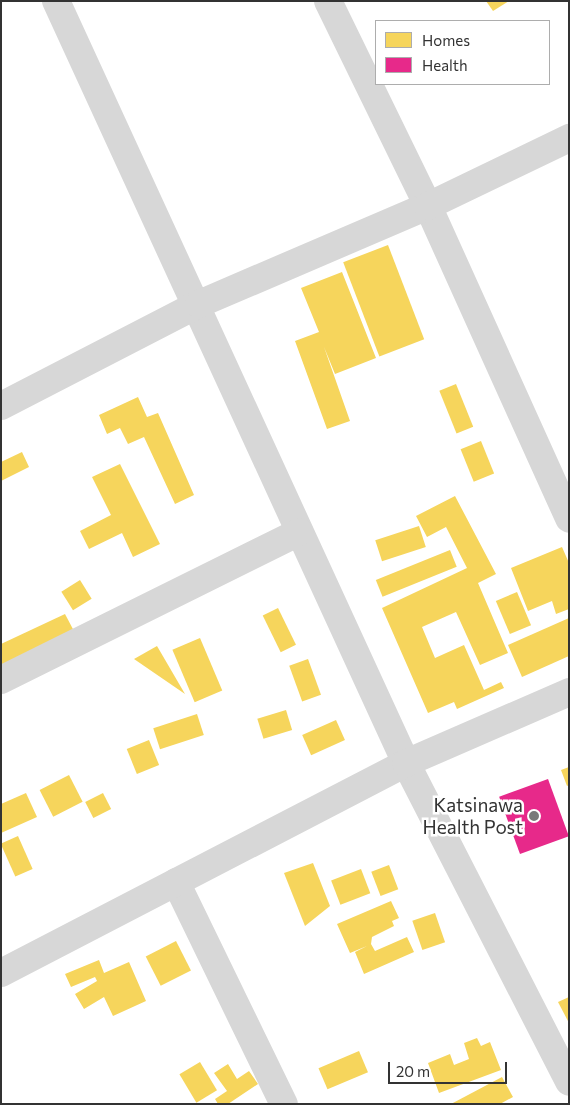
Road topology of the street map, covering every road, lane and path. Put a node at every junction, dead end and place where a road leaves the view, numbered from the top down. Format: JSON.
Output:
{"nodes":[{"id":1,"x":56,"y":1,"type":"edge"},
{"id":2,"x":328,"y":1,"type":"edge"},
{"id":3,"x":569,"y":138,"type":"edge"},
{"id":4,"x":428,"y":206,"type":"junction"},
{"id":5,"x":199,"y":304,"type":"junction"},
{"id":6,"x":1,"y":406,"type":"edge"},
{"id":7,"x":569,"y":519,"type":"edge"},
{"id":8,"x":299,"y":532,"type":"junction"},
{"id":9,"x":1,"y":680,"type":"edge"},
{"id":10,"x":569,"y":692,"type":"edge"},
{"id":11,"x":406,"y":763,"type":"junction"},
{"id":12,"x":176,"y":882,"type":"junction"},
{"id":13,"x":1,"y":973,"type":"edge"},
{"id":14,"x":569,"y":1082,"type":"edge"},
{"id":15,"x":284,"y":1104,"type":"edge"}],
"edges":[{"from":1,"to":5,"type":"street"},
{"from":2,"to":4,"type":"street"},
{"from":3,"to":4,"type":"street"},
{"from":4,"to":5,"type":"street"},
{"from":4,"to":7,"type":"street"},
{"from":5,"to":6,"type":"street"},
{"from":5,"to":8,"type":"street"},
{"from":8,"to":9,"type":"street"},
{"from":8,"to":11,"type":"street"},
{"from":10,"to":11,"type":"street"},
{"from":11,"to":12,"type":"street"},
{"from":11,"to":14,"type":"street"},
{"from":12,"to":13,"type":"street"},
{"from":12,"to":15,"type":"street"}]}
